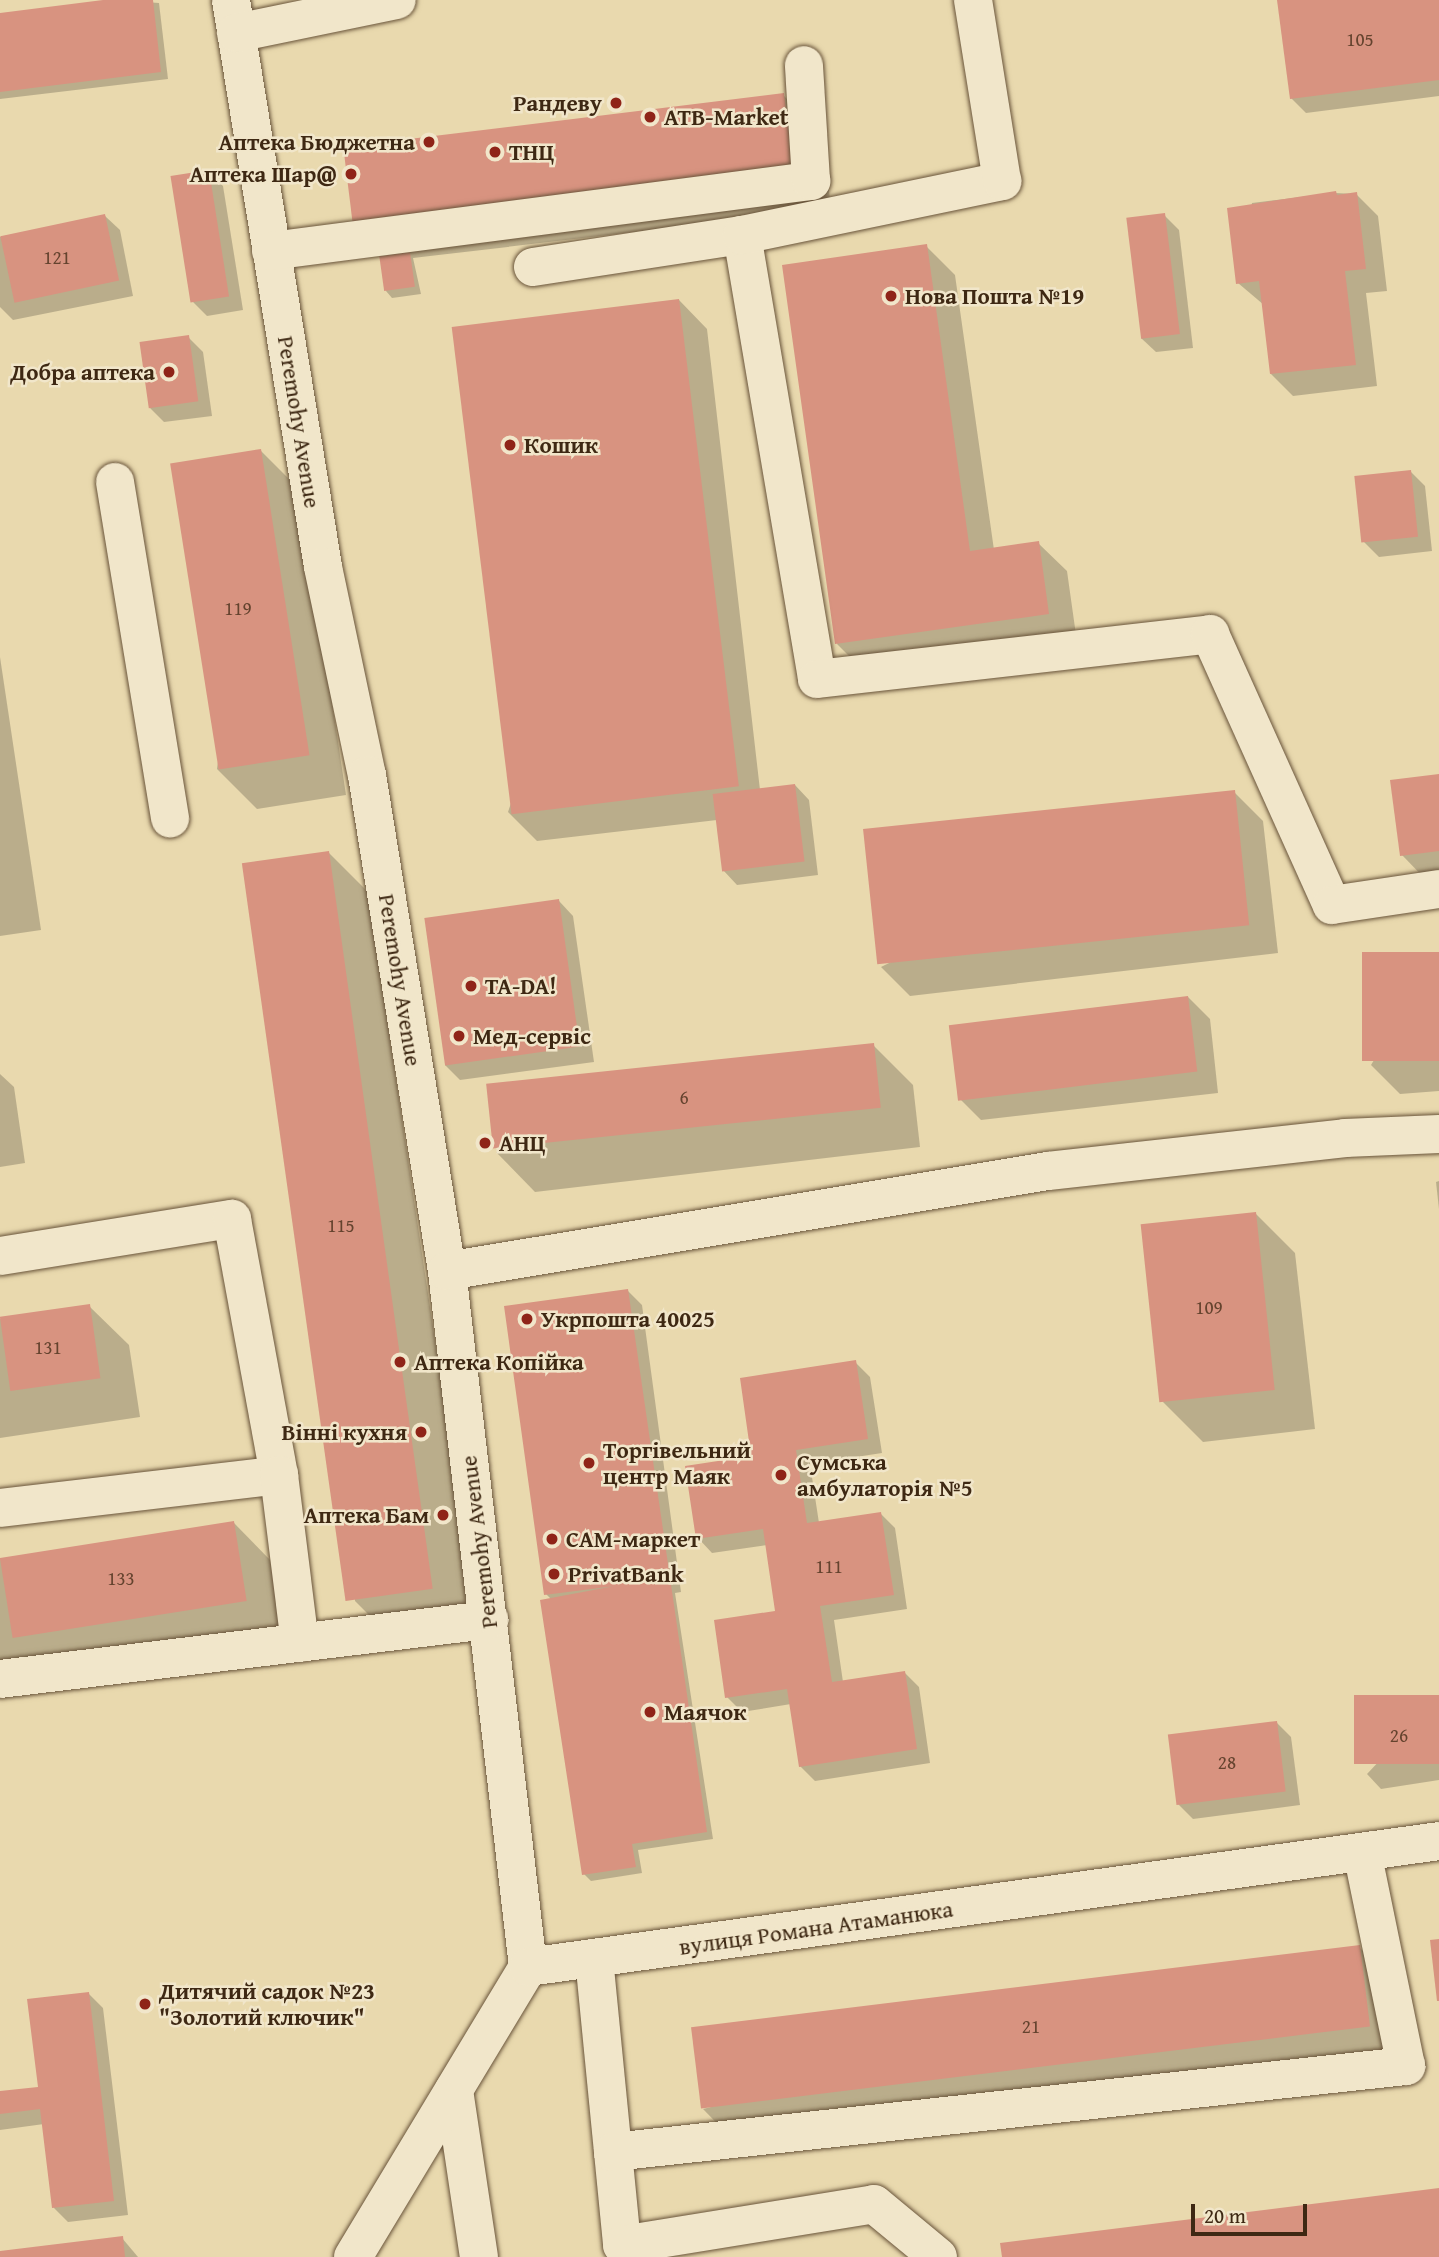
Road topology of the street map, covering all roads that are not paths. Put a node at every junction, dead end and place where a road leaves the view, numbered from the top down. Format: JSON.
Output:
{"nodes":[{"id":1,"x":397,"y":0,"type":"edge"},
{"id":2,"x":974,"y":0,"type":"edge"},
{"id":3,"x":234,"y":16,"type":"edge"},
{"id":4,"x":804,"y":65,"type":"dead end"},
{"id":5,"x":742,"y":235,"type":"junction"},
{"id":6,"x":271,"y":251,"type":"junction"},
{"id":7,"x":533,"y":267,"type":"dead end"},
{"id":8,"x":115,"y":482,"type":"dead end"},
{"id":9,"x":170,"y":819,"type":"dead end"},
{"id":10,"x":1439,"y":889,"type":"edge"},
{"id":11,"x":1439,"y":1134,"type":"edge"},
{"id":12,"x":0,"y":1256,"type":"edge"},
{"id":13,"x":447,"y":1271,"type":"junction"},
{"id":14,"x":279,"y":1475,"type":"junction"},
{"id":15,"x":0,"y":1508,"type":"edge"},
{"id":16,"x":489,"y":1620,"type":"junction"},
{"id":17,"x":300,"y":1643,"type":"junction"},
{"id":18,"x":0,"y":1679,"type":"edge"},
{"id":19,"x":1439,"y":1841,"type":"edge"},
{"id":20,"x":1362,"y":1852,"type":"junction"},
{"id":21,"x":594,"y":1958,"type":"junction"},
{"id":22,"x":528,"y":1967,"type":"junction"},
{"id":23,"x":454,"y":2090,"type":"junction"},
{"id":24,"x":613,"y":2152,"type":"junction"},
{"id":25,"x":353,"y":2257,"type":"edge"},
{"id":26,"x":479,"y":2257,"type":"edge"},
{"id":27,"x":938,"y":2257,"type":"edge"}],
"edges":[{"from":1,"to":3,"type":"street"},
{"from":2,"to":5,"type":"street"},
{"from":3,"to":6,"type":"street","name":"Peremohy Avenue"},
{"from":4,"to":6,"type":"street"},
{"from":5,"to":7,"type":"street"},
{"from":5,"to":10,"type":"street"},
{"from":6,"to":13,"type":"street","name":"Peremohy Avenue"},
{"from":8,"to":9,"type":"street"},
{"from":11,"to":13,"type":"street"},
{"from":12,"to":14,"type":"street"},
{"from":13,"to":16,"type":"street","name":"Peremohy Avenue"},
{"from":14,"to":15,"type":"street"},
{"from":14,"to":17,"type":"street"},
{"from":16,"to":17,"type":"street"},
{"from":16,"to":22,"type":"street","name":"Peremohy Avenue"},
{"from":17,"to":18,"type":"street"},
{"from":19,"to":20,"type":"street","name":"вулиця Романа Атаманюка"},
{"from":20,"to":21,"type":"street","name":"вулиця Романа Атаманюка"},
{"from":20,"to":24,"type":"street"},
{"from":21,"to":22,"type":"street","name":"вулиця Романа Атаманюка"},
{"from":21,"to":24,"type":"street"},
{"from":22,"to":23,"type":"street"},
{"from":23,"to":25,"type":"street"},
{"from":23,"to":26,"type":"street"},
{"from":24,"to":27,"type":"street"}]}
